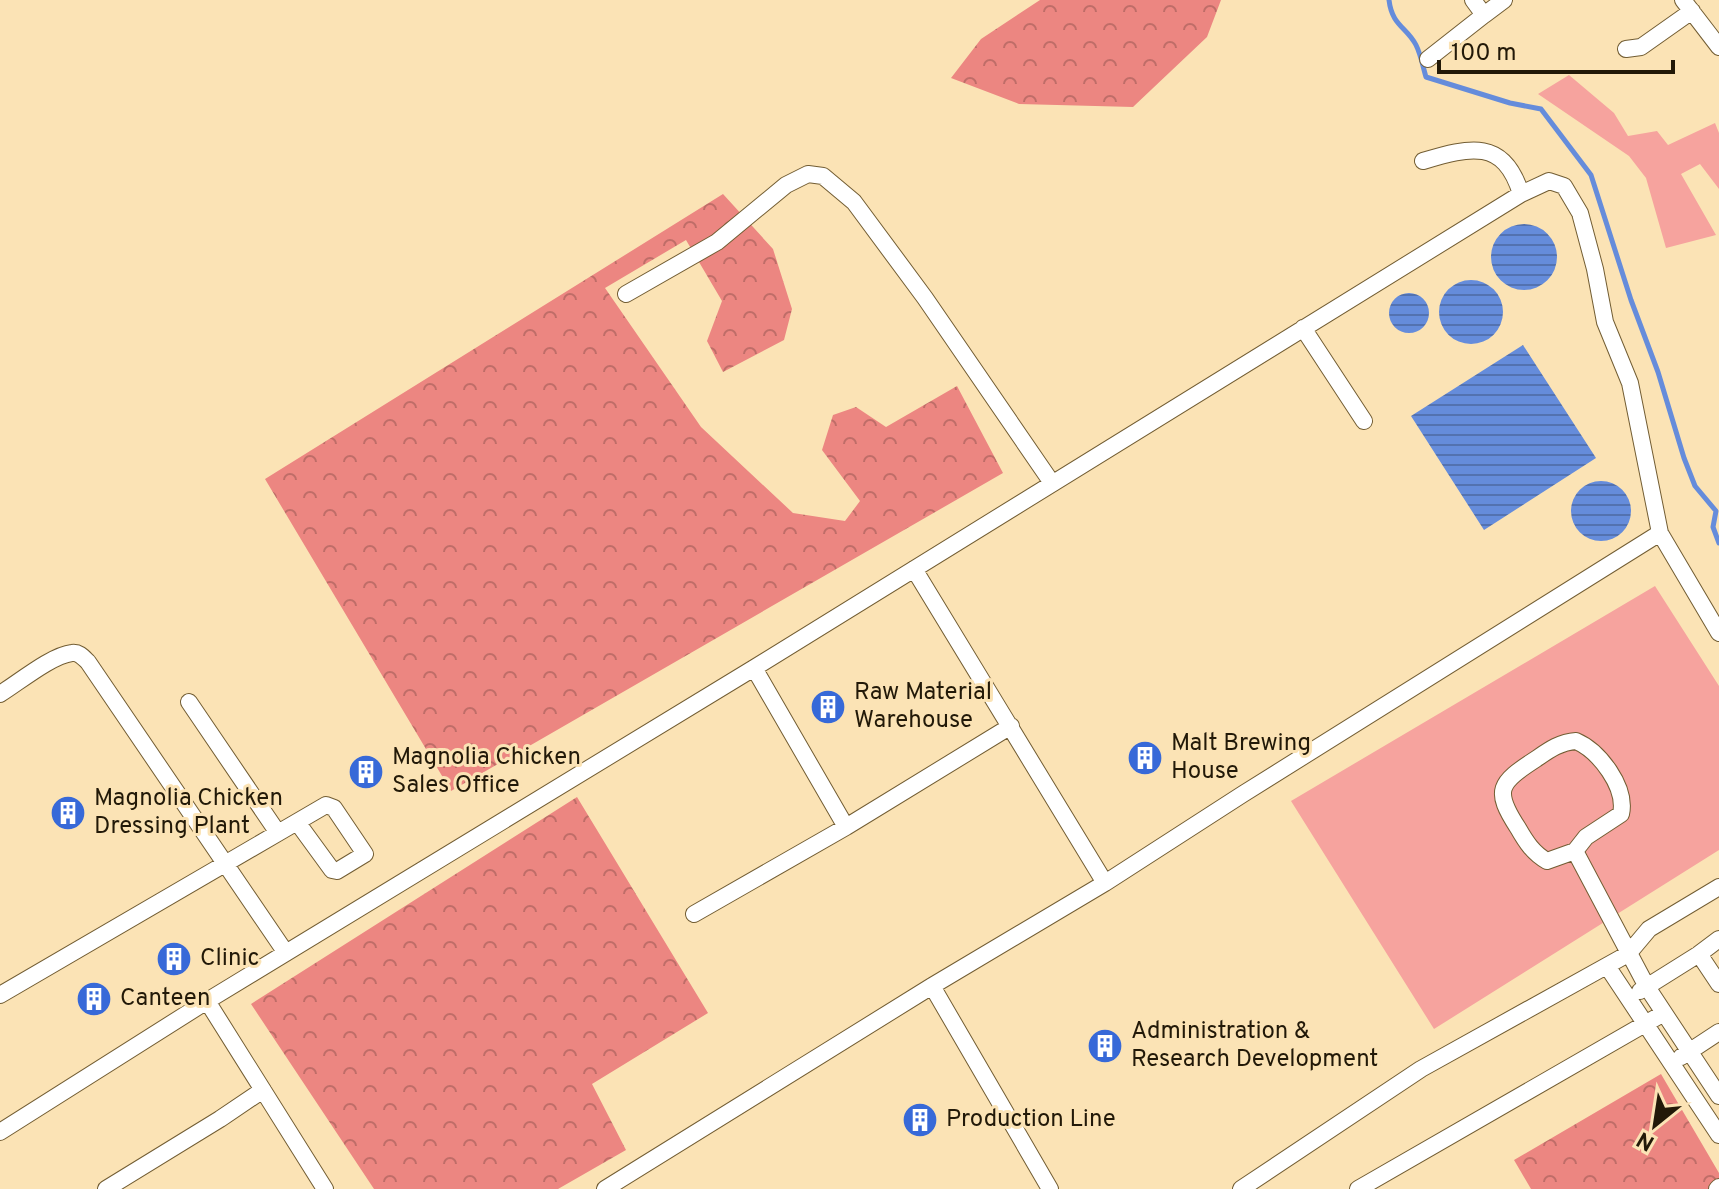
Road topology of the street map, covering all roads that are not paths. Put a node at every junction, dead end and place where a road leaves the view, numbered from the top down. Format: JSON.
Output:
{"nodes":[{"id":1,"x":1473,"y":0,"type":"edge"},
{"id":2,"x":1504,"y":0,"type":"edge"},
{"id":3,"x":1688,"y":5,"type":"edge"},
{"id":4,"x":1484,"y":15,"type":"junction"},
{"id":5,"x":1719,"y":47,"type":"edge"},
{"id":6,"x":1626,"y":49,"type":"dead end"},
{"id":7,"x":1428,"y":59,"type":"dead end"},
{"id":8,"x":1423,"y":161,"type":"dead end"},
{"id":9,"x":1521,"y":194,"type":"junction"},
{"id":10,"x":626,"y":294,"type":"dead end"},
{"id":11,"x":1303,"y":328,"type":"junction"},
{"id":12,"x":1364,"y":421,"type":"dead end"},
{"id":13,"x":1052,"y":483,"type":"junction"},
{"id":14,"x":1660,"y":533,"type":"junction"},
{"id":15,"x":914,"y":569,"type":"junction"},
{"id":16,"x":1719,"y":633,"type":"edge"},
{"id":17,"x":754,"y":668,"type":"junction"},
{"id":18,"x":0,"y":694,"type":"edge"},
{"id":19,"x":189,"y":702,"type":"dead end"},
{"id":20,"x":1011,"y":726,"type":"junction"},
{"id":21,"x":297,"y":822,"type":"dead end"},
{"id":22,"x":846,"y":827,"type":"junction"},
{"id":23,"x":278,"y":833,"type":"junction"},
{"id":24,"x":1575,"y":851,"type":"junction"},
{"id":25,"x":227,"y":863,"type":"junction"},
{"id":26,"x":1105,"y":883,"type":"junction"},
{"id":27,"x":1719,"y":887,"type":"edge"},
{"id":28,"x":694,"y":914,"type":"dead end"},
{"id":29,"x":1719,"y":939,"type":"edge"},
{"id":30,"x":286,"y":953,"type":"junction"},
{"id":31,"x":1628,"y":954,"type":"junction"},
{"id":32,"x":1699,"y":954,"type":"junction"},
{"id":33,"x":1607,"y":966,"type":"junction"},
{"id":34,"x":1719,"y":984,"type":"edge"},
{"id":35,"x":932,"y":986,"type":"junction"},
{"id":36,"x":1647,"y":987,"type":"junction"},
{"id":37,"x":0,"y":995,"type":"edge"},
{"id":38,"x":1629,"y":998,"type":"junction"},
{"id":39,"x":207,"y":1001,"type":"junction"},
{"id":40,"x":1664,"y":1013,"type":"junction"},
{"id":41,"x":1647,"y":1023,"type":"junction"},
{"id":42,"x":1719,"y":1032,"type":"edge"},
{"id":43,"x":1690,"y":1052,"type":"junction"},
{"id":44,"x":1672,"y":1062,"type":"junction"},
{"id":45,"x":263,"y":1090,"type":"junction"},
{"id":46,"x":1719,"y":1096,"type":"edge"},
{"id":47,"x":0,"y":1132,"type":"edge"},
{"id":48,"x":1719,"y":1135,"type":"edge"},
{"id":49,"x":106,"y":1189,"type":"edge"},
{"id":50,"x":325,"y":1189,"type":"edge"},
{"id":51,"x":605,"y":1189,"type":"edge"},
{"id":52,"x":1050,"y":1189,"type":"edge"},
{"id":53,"x":1241,"y":1189,"type":"edge"},
{"id":54,"x":1358,"y":1189,"type":"edge"}],
"edges":[{"from":1,"to":4,"type":"street"},
{"from":2,"to":4,"type":"street"},
{"from":3,"to":5,"type":"street"},
{"from":3,"to":6,"type":"street"},
{"from":4,"to":7,"type":"street"},
{"from":8,"to":9,"type":"street"},
{"from":9,"to":11,"type":"street"},
{"from":9,"to":14,"type":"street"},
{"from":10,"to":13,"type":"street"},
{"from":11,"to":12,"type":"street"},
{"from":11,"to":13,"type":"street"},
{"from":13,"to":15,"type":"street"},
{"from":14,"to":16,"type":"street"},
{"from":14,"to":26,"type":"street"},
{"from":15,"to":17,"type":"street"},
{"from":15,"to":20,"type":"street"},
{"from":17,"to":22,"type":"street"},
{"from":17,"to":30,"type":"street"},
{"from":18,"to":25,"type":"street"},
{"from":19,"to":23,"type":"street"},
{"from":20,"to":22,"type":"street"},
{"from":20,"to":26,"type":"street"},
{"from":21,"to":23,"type":"street"},
{"from":22,"to":28,"type":"street"},
{"from":23,"to":25,"type":"street"},
{"from":24,"to":24,"type":"street"},
{"from":24,"to":31,"type":"street"},
{"from":25,"to":30,"type":"street"},
{"from":25,"to":37,"type":"street"},
{"from":26,"to":35,"type":"street"},
{"from":27,"to":31,"type":"street"},
{"from":29,"to":32,"type":"street"},
{"from":30,"to":39,"type":"street"},
{"from":31,"to":33,"type":"street"},
{"from":31,"to":36,"type":"street"},
{"from":32,"to":34,"type":"street"},
{"from":32,"to":36,"type":"street"},
{"from":33,"to":38,"type":"street"},
{"from":33,"to":53,"type":"street"},
{"from":35,"to":51,"type":"street"},
{"from":35,"to":52,"type":"street"},
{"from":36,"to":38,"type":"street"},
{"from":36,"to":40,"type":"street"},
{"from":38,"to":41,"type":"street"},
{"from":39,"to":45,"type":"street"},
{"from":39,"to":47,"type":"street"},
{"from":40,"to":41,"type":"street"},
{"from":40,"to":43,"type":"street"},
{"from":41,"to":44,"type":"street"},
{"from":41,"to":54,"type":"street"},
{"from":42,"to":43,"type":"street"},
{"from":43,"to":44,"type":"street"},
{"from":43,"to":46,"type":"street"},
{"from":44,"to":48,"type":"street"},
{"from":45,"to":49,"type":"street"},
{"from":45,"to":50,"type":"street"}]}
